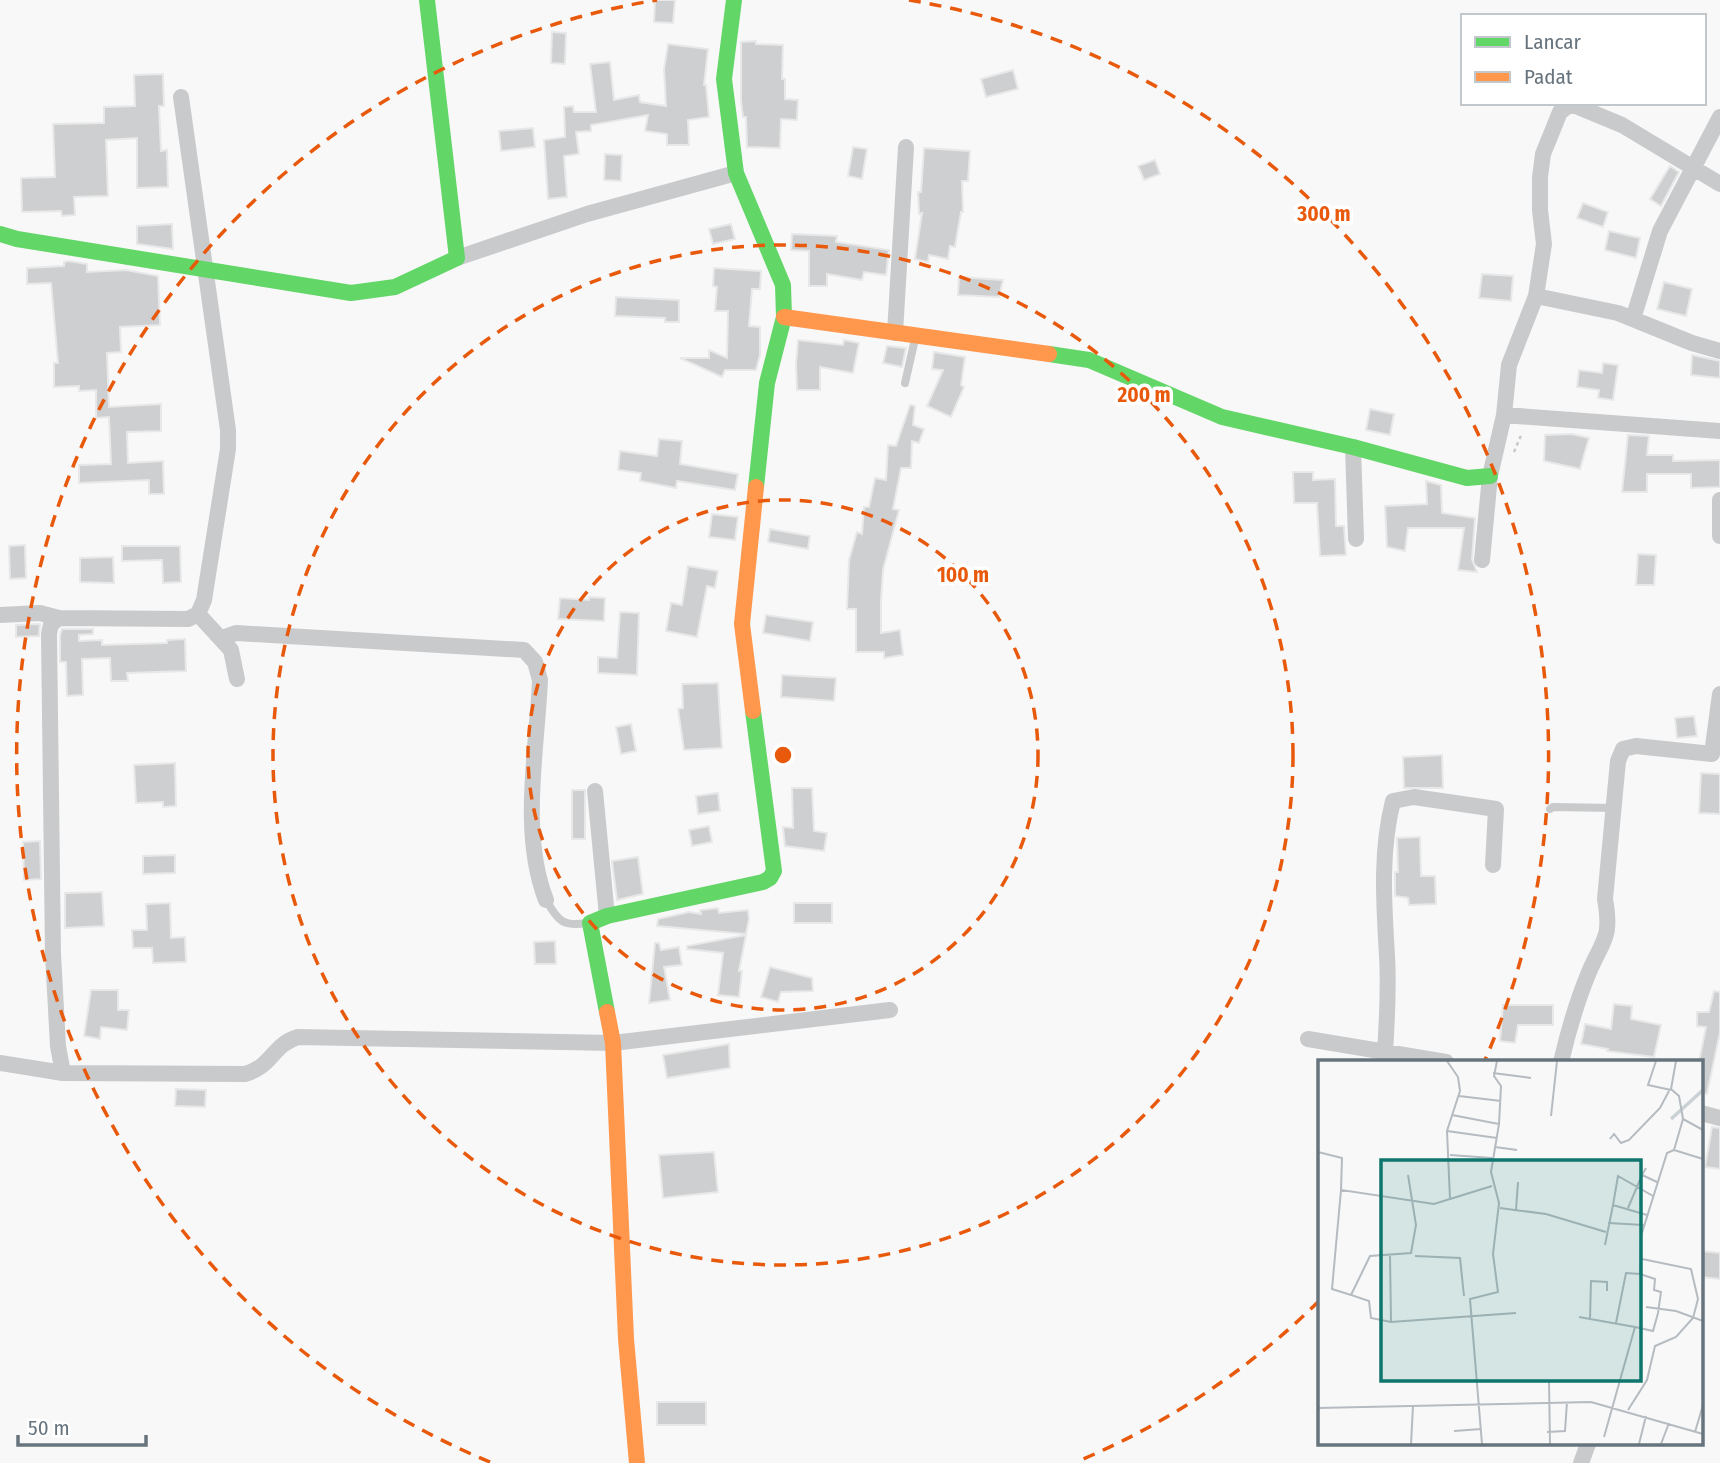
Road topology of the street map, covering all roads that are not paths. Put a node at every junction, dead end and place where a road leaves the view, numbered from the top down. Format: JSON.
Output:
{"nodes":[{"id":1,"x":426,"y":0,"type":"edge"},
{"id":2,"x":734,"y":0,"type":"edge"},
{"id":3,"x":181,"y":97,"type":"dead end"},
{"id":4,"x":1720,"y":117,"type":"edge"},
{"id":5,"x":906,"y":147,"type":"dead end"},
{"id":6,"x":1694,"y":168,"type":"junction"},
{"id":7,"x":736,"y":173,"type":"junction"},
{"id":8,"x":1720,"y":184,"type":"edge"},
{"id":9,"x":0,"y":234,"type":"edge"},
{"id":10,"x":457,"y":258,"type":"junction"},
{"id":11,"x":205,"y":269,"type":"junction"},
{"id":12,"x":1536,"y":296,"type":"junction"},
{"id":13,"x":784,"y":317,"type":"junction"},
{"id":14,"x":1633,"y":319,"type":"junction"},
{"id":15,"x":895,"y":332,"type":"junction"},
{"id":16,"x":916,"y":336,"type":"junction"},
{"id":17,"x":1720,"y":351,"type":"edge"},
{"id":18,"x":905,"y":383,"type":"dead end"},
{"id":19,"x":1504,"y":415,"type":"junction"},
{"id":20,"x":1720,"y":431,"type":"edge"},
{"id":21,"x":1353,"y":447,"type":"junction"},
{"id":22,"x":1490,"y":476,"type":"junction"},
{"id":23,"x":1720,"y":500,"type":"edge"},
{"id":24,"x":1720,"y":536,"type":"edge"},
{"id":25,"x":1356,"y":539,"type":"dead end"},
{"id":26,"x":1482,"y":560,"type":"dead end"},
{"id":27,"x":198,"y":614,"type":"junction"},
{"id":28,"x":0,"y":615,"type":"edge"},
{"id":29,"x":59,"y":618,"type":"junction"},
{"id":30,"x":222,"y":638,"type":"junction"},
{"id":31,"x":237,"y":679,"type":"dead end"},
{"id":32,"x":1720,"y":694,"type":"edge"},
{"id":33,"x":1716,"y":755,"type":"edge"},
{"id":34,"x":595,"y":791,"type":"dead end"},
{"id":35,"x":1614,"y":808,"type":"junction"},
{"id":36,"x":1550,"y":809,"type":"dead end"},
{"id":37,"x":1493,"y":865,"type":"dead end"},
{"id":38,"x":545,"y":900,"type":"joint"},
{"id":39,"x":607,"y":916,"type":"junction"},
{"id":40,"x":590,"y":923,"type":"junction"},
{"id":41,"x":890,"y":1010,"type":"dead end"},
{"id":42,"x":1308,"y":1040,"type":"dead end"},
{"id":43,"x":613,"y":1043,"type":"junction"},
{"id":44,"x":1385,"y":1053,"type":"junction"},
{"id":45,"x":1432,"y":1060,"type":"edge"},
{"id":46,"x":1562,"y":1060,"type":"edge"},
{"id":47,"x":0,"y":1063,"type":"edge"},
{"id":48,"x":63,"y":1073,"type":"junction"},
{"id":49,"x":1702,"y":1113,"type":"edge"},
{"id":50,"x":1720,"y":1118,"type":"edge"},
{"id":51,"x":1587,"y":1446,"type":"edge"},
{"id":52,"x":637,"y":1463,"type":"edge"},
{"id":53,"x":1581,"y":1463,"type":"edge"}],
"edges":[{"from":1,"to":10,"type":"street"},
{"from":2,"to":7,"type":"street"},
{"from":3,"to":11,"type":"street"},
{"from":4,"to":6,"type":"street"},
{"from":5,"to":15,"type":"street"},
{"from":6,"to":8,"type":"street"},
{"from":6,"to":12,"type":"street"},
{"from":6,"to":14,"type":"street"},
{"from":7,"to":10,"type":"street"},
{"from":7,"to":13,"type":"street"},
{"from":9,"to":11,"type":"street"},
{"from":10,"to":11,"type":"street"},
{"from":11,"to":27,"type":"street"},
{"from":12,"to":14,"type":"street"},
{"from":12,"to":19,"type":"street"},
{"from":13,"to":15,"type":"street"},
{"from":13,"to":39,"type":"street"},
{"from":14,"to":17,"type":"street"},
{"from":15,"to":16,"type":"street"},
{"from":16,"to":18,"type":"lane"},
{"from":16,"to":21,"type":"street"},
{"from":19,"to":20,"type":"street"},
{"from":19,"to":22,"type":"street"},
{"from":21,"to":22,"type":"street"},
{"from":21,"to":25,"type":"street"},
{"from":22,"to":26,"type":"street"},
{"from":23,"to":24,"type":"street"},
{"from":27,"to":29,"type":"street"},
{"from":27,"to":30,"type":"street"},
{"from":28,"to":29,"type":"street"},
{"from":29,"to":48,"type":"street"},
{"from":30,"to":31,"type":"street"},
{"from":30,"to":38,"type":"street"},
{"from":32,"to":33,"type":"street"},
{"from":33,"to":35,"type":"street"},
{"from":34,"to":39,"type":"street"},
{"from":35,"to":36,"type":"lane"},
{"from":35,"to":46,"type":"street"},
{"from":37,"to":44,"type":"street"},
{"from":38,"to":40,"type":"lane"},
{"from":39,"to":40,"type":"street"},
{"from":40,"to":43,"type":"street"},
{"from":41,"to":43,"type":"street"},
{"from":42,"to":44,"type":"street"},
{"from":43,"to":48,"type":"street"},
{"from":43,"to":52,"type":"street"},
{"from":44,"to":45,"type":"street"},
{"from":47,"to":48,"type":"street"},
{"from":49,"to":50,"type":"street"},
{"from":51,"to":53,"type":"street"}]}
